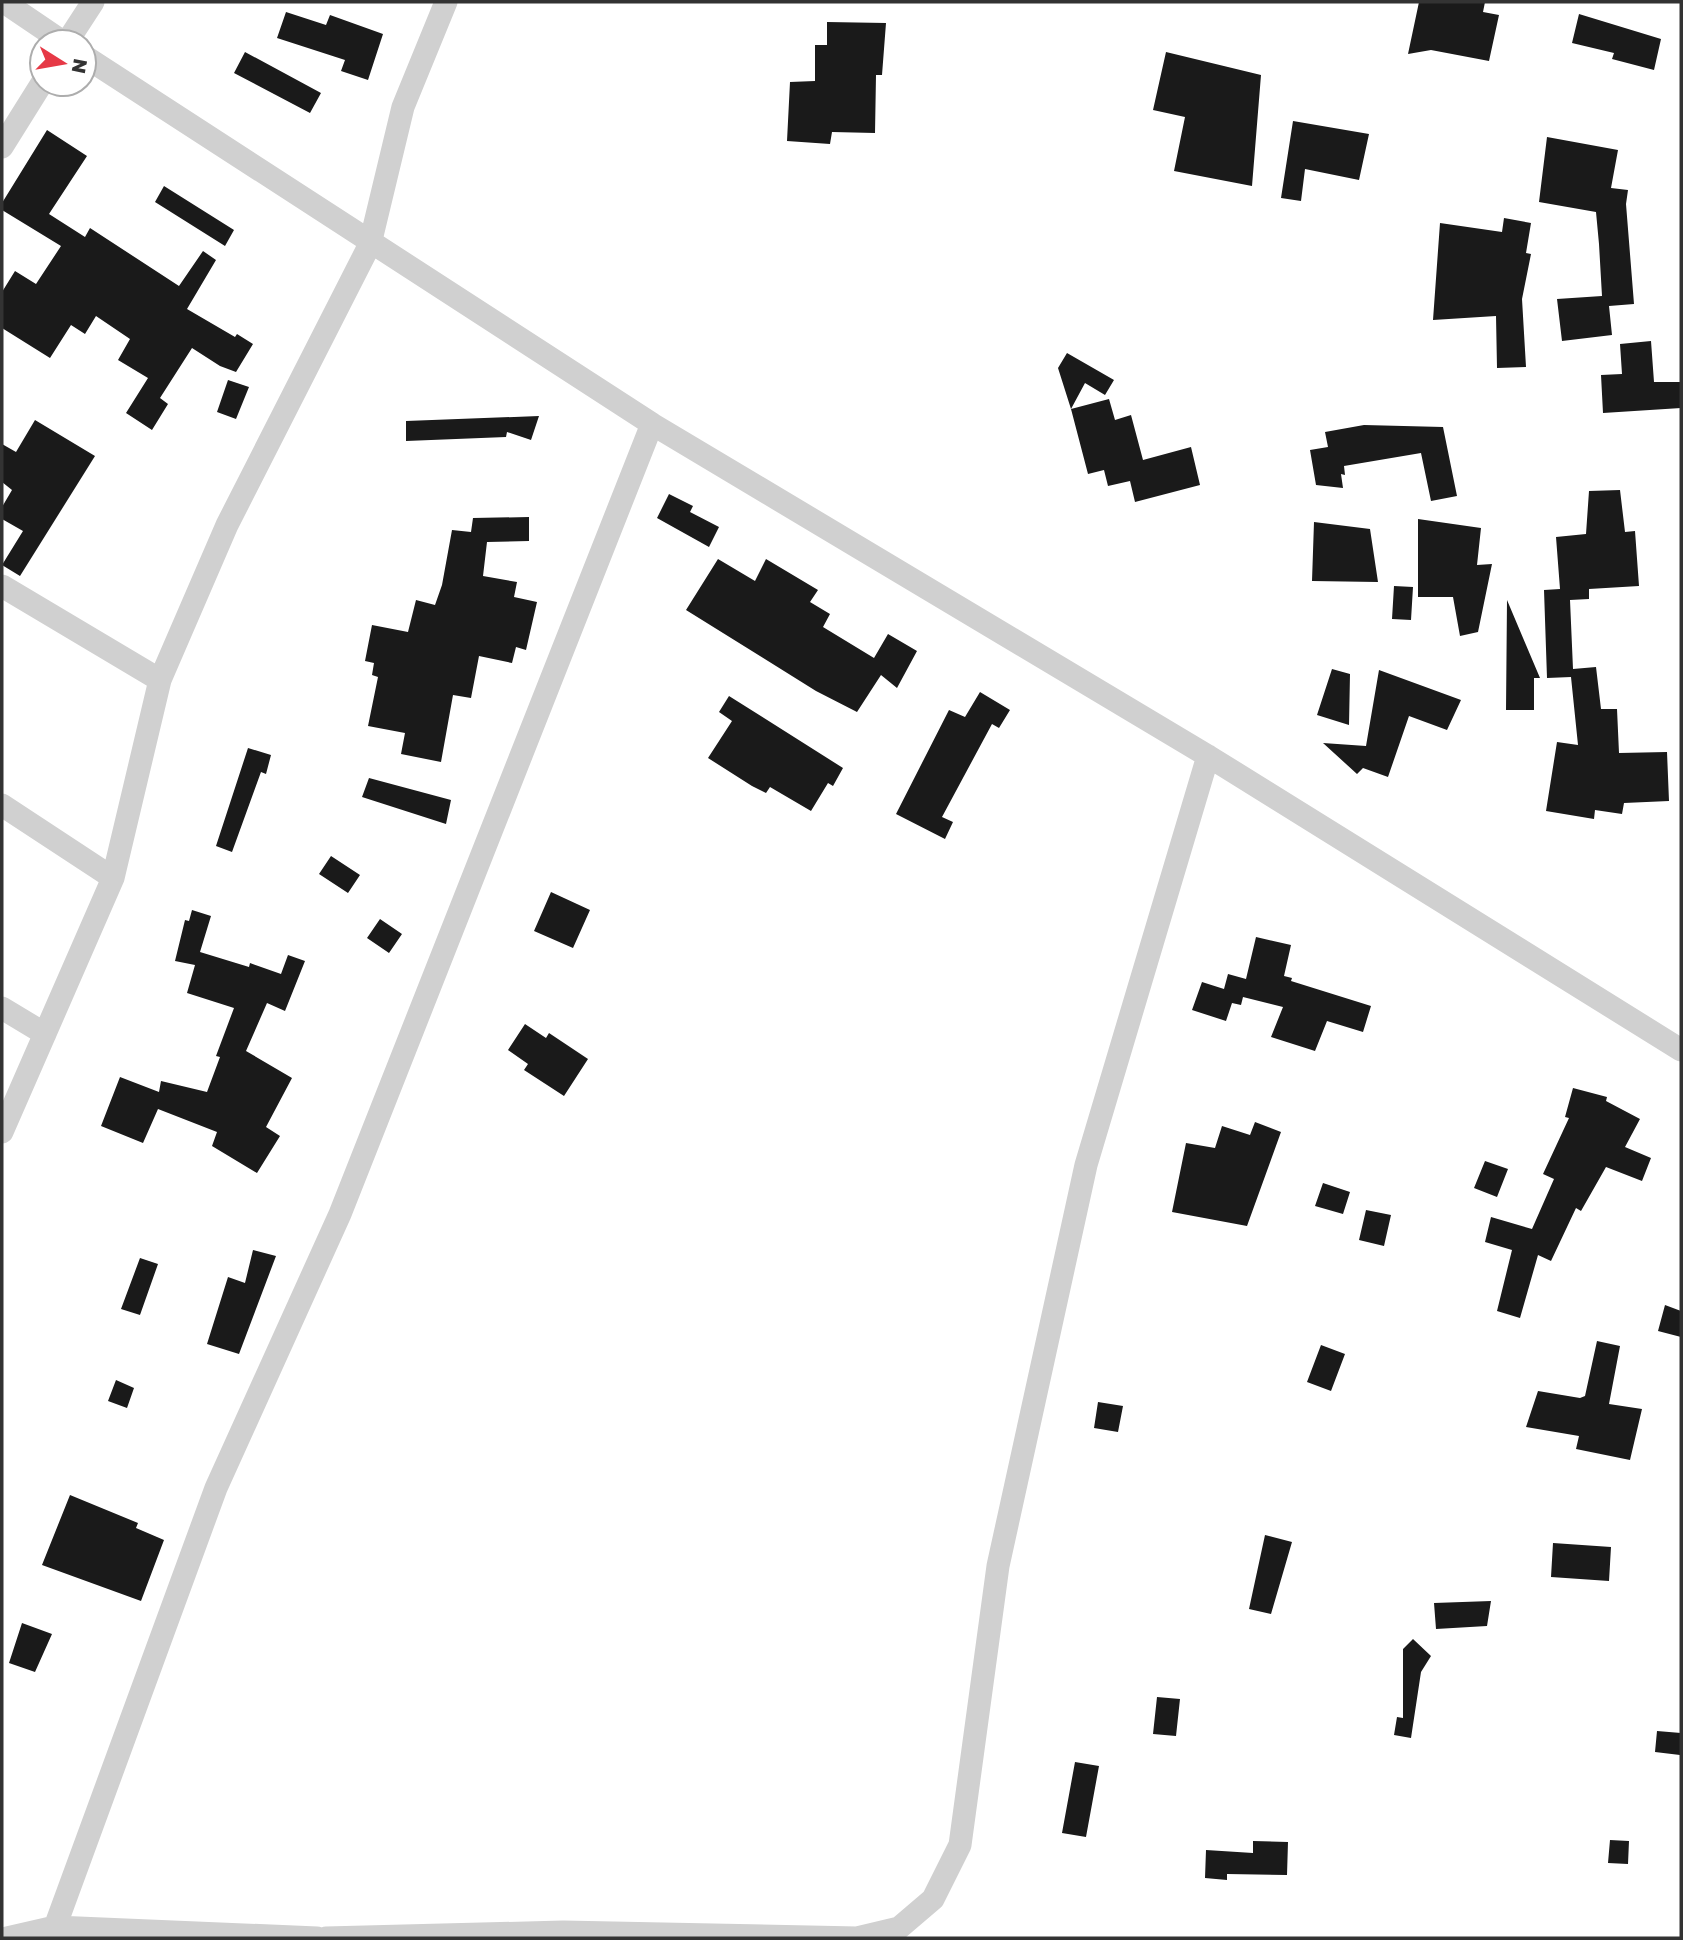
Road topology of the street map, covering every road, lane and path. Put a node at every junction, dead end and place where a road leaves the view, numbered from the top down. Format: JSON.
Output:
{"nodes":[{"id":1,"x":4,"y":2,"type":"edge"},
{"id":2,"x":93,"y":2,"type":"edge"},
{"id":3,"x":446,"y":2,"type":"edge"},
{"id":4,"x":44,"y":28,"type":"edge"},
{"id":5,"x":75,"y":28,"type":"edge"},
{"id":6,"x":98,"y":65,"type":"edge"},
{"id":7,"x":33,"y":98,"type":"edge"},
{"id":8,"x":2,"y":147,"type":"edge"},
{"id":9,"x":370,"y":244,"type":"junction"},
{"id":10,"x":652,"y":424,"type":"junction"},
{"id":11,"x":2,"y":586,"type":"edge"},
{"id":12,"x":160,"y":680,"type":"junction"},
{"id":13,"x":1208,"y":756,"type":"junction"},
{"id":14,"x":2,"y":805,"type":"edge"},
{"id":15,"x":113,"y":878,"type":"junction"},
{"id":16,"x":2,"y":1008,"type":"edge"},
{"id":17,"x":45,"y":1034,"type":"junction"},
{"id":18,"x":1681,"y":1050,"type":"edge"},
{"id":19,"x":2,"y":1132,"type":"edge"},
{"id":20,"x":55,"y":1927,"type":"junction"},
{"id":21,"x":7,"y":1938,"type":"edge"},
{"id":22,"x":317,"y":1938,"type":"edge"},
{"id":23,"x":326,"y":1938,"type":"edge"}],
"edges":[{"from":1,"to":4,"type":"street"},
{"from":2,"to":5,"type":"street"},
{"from":3,"to":9,"type":"street"},
{"from":6,"to":9,"type":"street"},
{"from":7,"to":8,"type":"street"},
{"from":9,"to":10,"type":"street"},
{"from":9,"to":12,"type":"street"},
{"from":10,"to":13,"type":"street"},
{"from":10,"to":20,"type":"street"},
{"from":11,"to":12,"type":"street"},
{"from":12,"to":15,"type":"street"},
{"from":13,"to":18,"type":"street"},
{"from":13,"to":23,"type":"street"},
{"from":14,"to":15,"type":"street"},
{"from":15,"to":17,"type":"street"},
{"from":16,"to":17,"type":"street"},
{"from":17,"to":19,"type":"street"},
{"from":20,"to":21,"type":"street"},
{"from":20,"to":22,"type":"street"}]}
